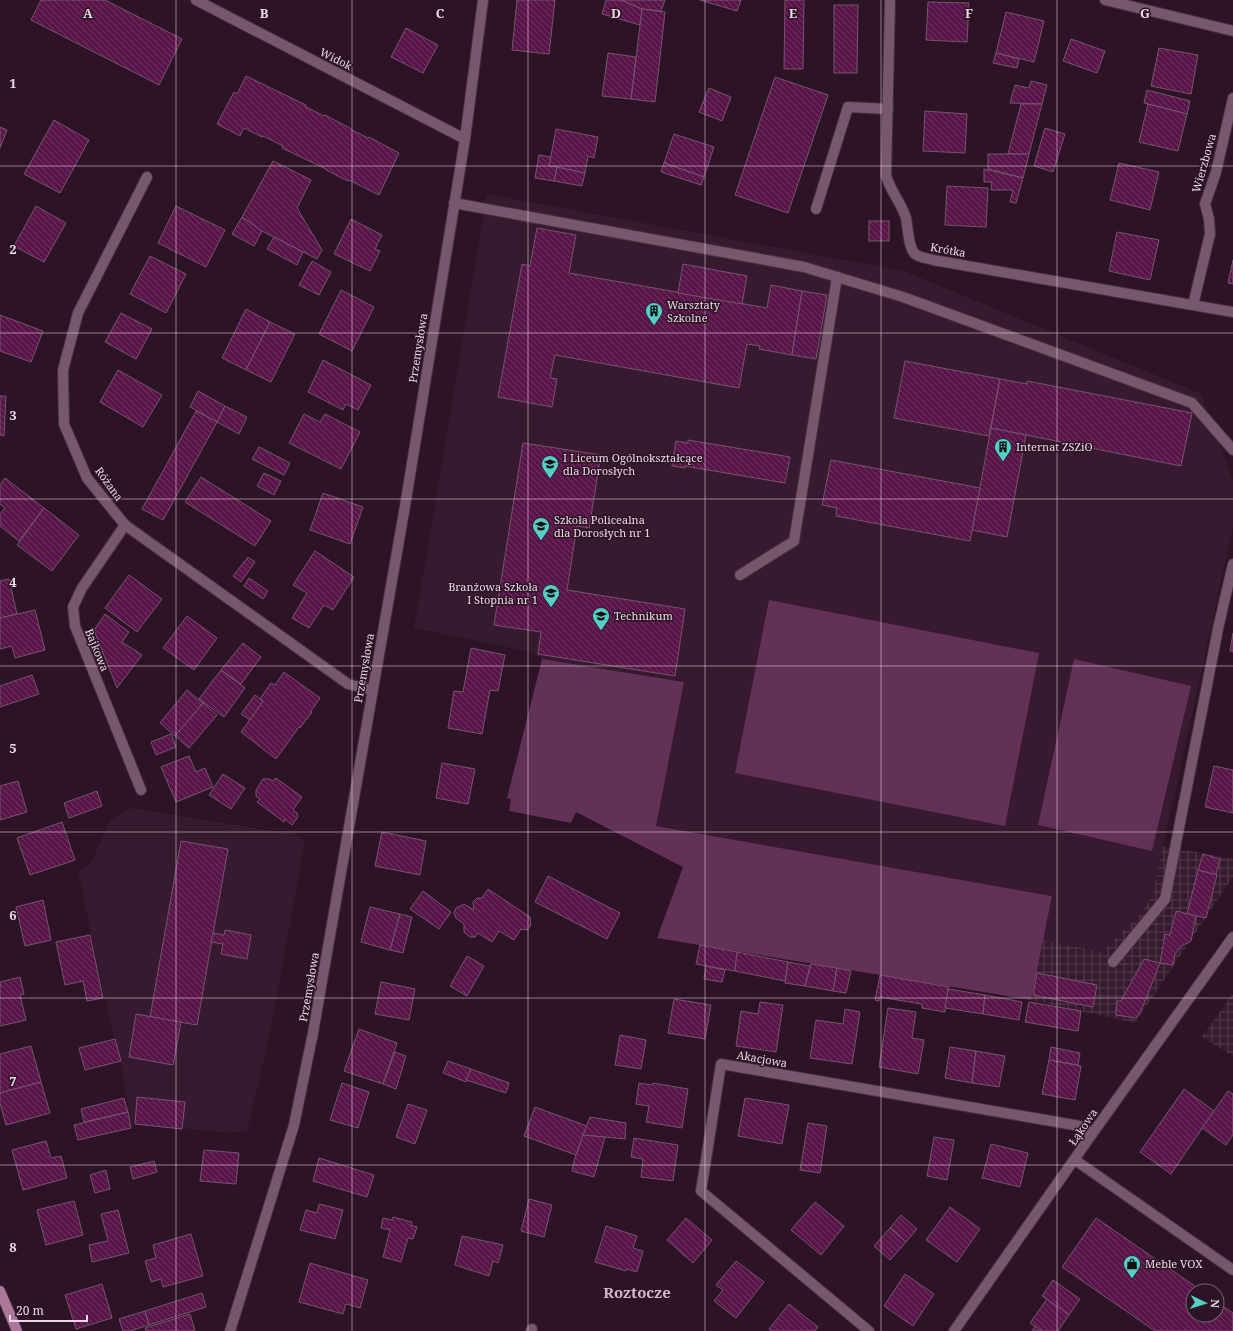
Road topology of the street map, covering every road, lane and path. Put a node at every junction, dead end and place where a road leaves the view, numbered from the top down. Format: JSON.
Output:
{"nodes":[{"id":1,"x":196,"y":0,"type":"edge"},
{"id":2,"x":483,"y":0,"type":"edge"},
{"id":3,"x":890,"y":0,"type":"edge"},
{"id":4,"x":1105,"y":0,"type":"edge"},
{"id":5,"x":1233,"y":31,"type":"edge"},
{"id":6,"x":1233,"y":98,"type":"edge"},
{"id":7,"x":888,"y":109,"type":"junction"},
{"id":8,"x":465,"y":139,"type":"junction"},
{"id":9,"x":147,"y":177,"type":"dead end"},
{"id":10,"x":454,"y":202,"type":"junction"},
{"id":11,"x":816,"y":209,"type":"dead end"},
{"id":12,"x":837,"y":277,"type":"junction"},
{"id":13,"x":1193,"y":305,"type":"junction"},
{"id":14,"x":1233,"y":312,"type":"edge"},
{"id":15,"x":1233,"y":450,"type":"edge"},
{"id":16,"x":125,"y":525,"type":"junction"},
{"id":17,"x":1233,"y":564,"type":"edge"},
{"id":18,"x":740,"y":575,"type":"dead end"},
{"id":19,"x":372,"y":690,"type":"junction"},
{"id":20,"x":141,"y":790,"type":"dead end"},
{"id":21,"x":1233,"y":937,"type":"edge"},
{"id":22,"x":1113,"y":962,"type":"dead end"},
{"id":23,"x":1092,"y":1134,"type":"junction"},
{"id":24,"x":1075,"y":1160,"type":"junction"},
{"id":25,"x":1233,"y":1270,"type":"edge"},
{"id":26,"x":0,"y":1291,"type":"edge"},
{"id":27,"x":17,"y":1331,"type":"edge"},
{"id":28,"x":230,"y":1331,"type":"edge"},
{"id":29,"x":869,"y":1331,"type":"edge"},
{"id":30,"x":954,"y":1331,"type":"edge"}],
"edges":[{"from":1,"to":8,"type":"street","name":"Widok"},
{"from":2,"to":8,"type":"street","name":"Przemysłowa"},
{"from":3,"to":7,"type":"street","name":"Krótka"},
{"from":4,"to":5,"type":"street"},
{"from":6,"to":13,"type":"street","name":"Wierzbowa"},
{"from":7,"to":11,"type":"street"},
{"from":7,"to":13,"type":"street","name":"Krótka"},
{"from":8,"to":10,"type":"street","name":"Przemysłowa"},
{"from":9,"to":16,"type":"street","name":"Różana"},
{"from":10,"to":12,"type":"street"},
{"from":10,"to":19,"type":"street","name":"Przemysłowa"},
{"from":12,"to":15,"type":"street"},
{"from":12,"to":18,"type":"street"},
{"from":13,"to":14,"type":"street","name":"Krótka"},
{"from":16,"to":19,"type":"street","name":"Różana"},
{"from":16,"to":20,"type":"street","name":"Bajkowa"},
{"from":17,"to":22,"type":"street"},
{"from":19,"to":28,"type":"street","name":"Przemysłowa"},
{"from":21,"to":23,"type":"street","name":"Łąkowa"},
{"from":23,"to":24,"type":"street","name":"Łąkowa"},
{"from":23,"to":29,"type":"street","name":"Akacjowa"},
{"from":24,"to":25,"type":"street"},
{"from":24,"to":30,"type":"street","name":"Łąkowa"},
{"from":26,"to":27,"type":"street"}]}
